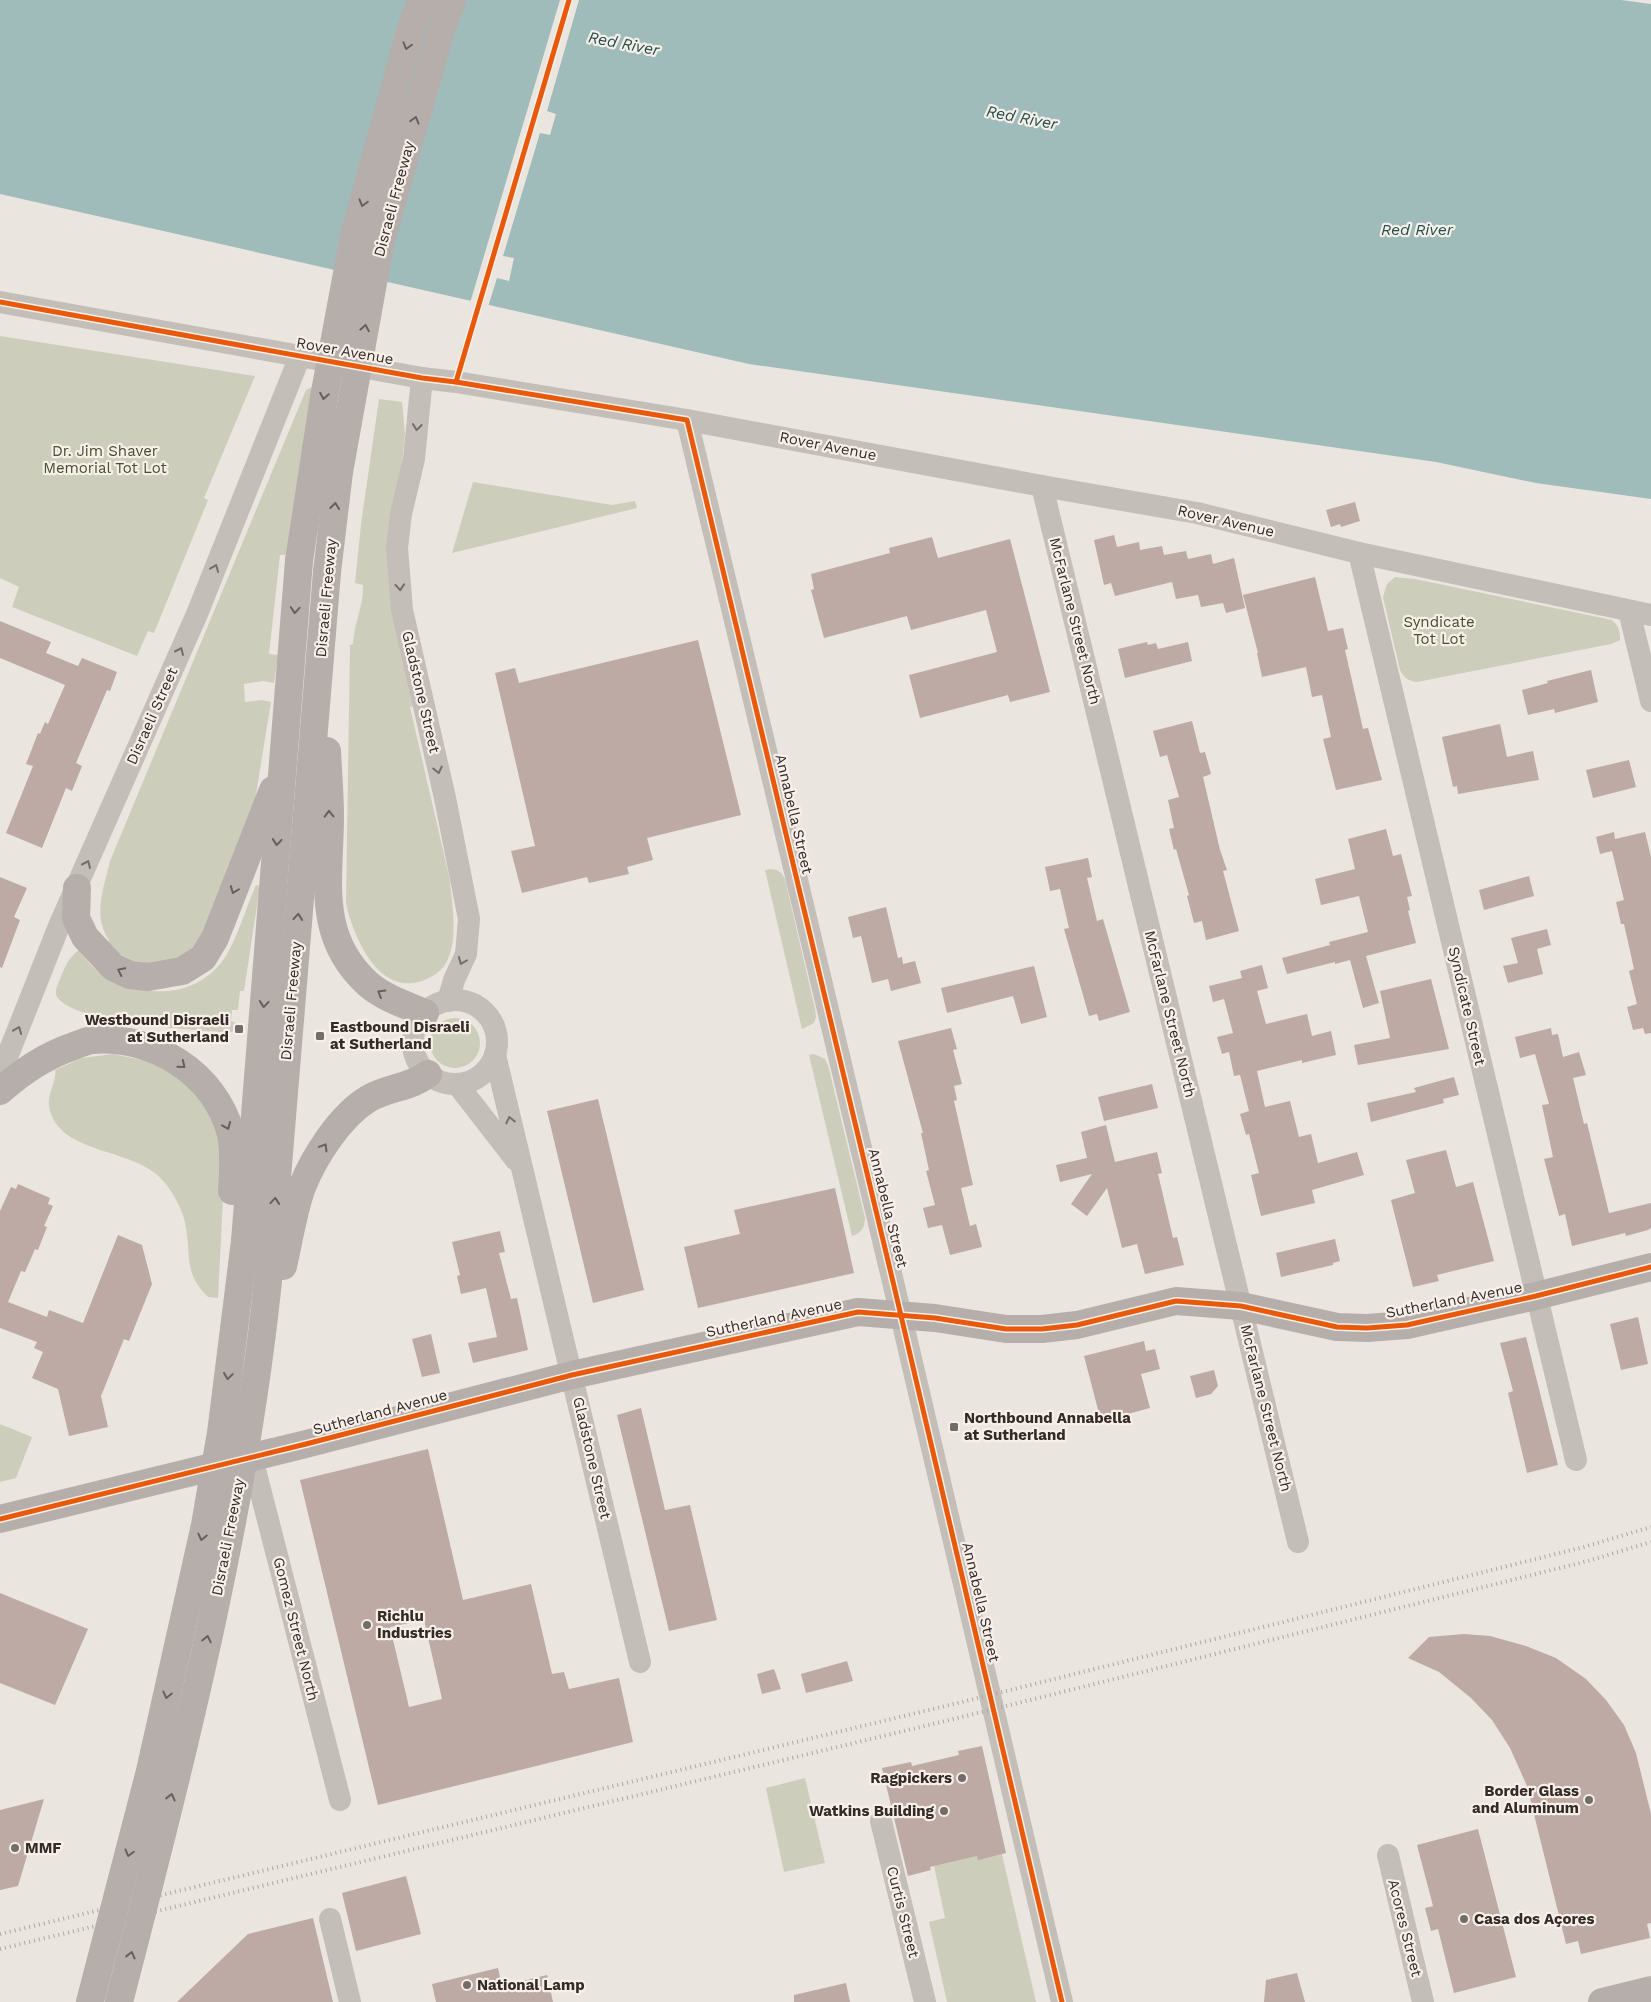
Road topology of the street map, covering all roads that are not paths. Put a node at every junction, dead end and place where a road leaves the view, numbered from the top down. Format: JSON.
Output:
{"nodes":[{"id":1,"x":422,"y":0,"type":"edge"},
{"id":2,"x":452,"y":0,"type":"edge"},
{"id":3,"x":0,"y":302,"type":"edge"},
{"id":4,"x":300,"y":356,"type":"junction"},
{"id":5,"x":422,"y":378,"type":"junction"},
{"id":6,"x":687,"y":420,"type":"junction"},
{"id":7,"x":1042,"y":486,"type":"junction"},
{"id":8,"x":1358,"y":553,"type":"junction"},
{"id":9,"x":1629,"y":611,"type":"junction"},
{"id":10,"x":1651,"y":615,"type":"edge"},
{"id":11,"x":321,"y":640,"type":"junction"},
{"id":12,"x":1651,"y":701,"type":"edge"},
{"id":13,"x":284,"y":762,"type":"junction"},
{"id":14,"x":77,"y":888,"type":"junction"},
{"id":15,"x":437,"y":1007,"type":"junction"},
{"id":16,"x":495,"y":1055,"type":"junction"},
{"id":17,"x":428,"y":1074,"type":"junction"},
{"id":18,"x":0,"y":1075,"type":"edge"},
{"id":19,"x":457,"y":1084,"type":"junction"},
{"id":20,"x":0,"y":1091,"type":"edge"},
{"id":21,"x":522,"y":1167,"type":"junction"},
{"id":22,"x":237,"y":1238,"type":"junction"},
{"id":23,"x":278,"y":1254,"type":"junction"},
{"id":24,"x":1651,"y":1267,"type":"edge"},
{"id":25,"x":1536,"y":1296,"type":"junction"},
{"id":26,"x":1241,"y":1306,"type":"junction"},
{"id":27,"x":901,"y":1315,"type":"junction"},
{"id":28,"x":572,"y":1375,"type":"junction"},
{"id":29,"x":252,"y":1458,"type":"junction"},
{"id":30,"x":1576,"y":1460,"type":"dead end"},
{"id":31,"x":0,"y":1519,"type":"edge"},
{"id":32,"x":1298,"y":1542,"type":"dead end"},
{"id":33,"x":640,"y":1662,"type":"dead end"},
{"id":34,"x":340,"y":1800,"type":"dead end"},
{"id":35,"x":881,"y":1821,"type":"dead end"},
{"id":36,"x":1388,"y":1855,"type":"dead end"},
{"id":37,"x":330,"y":1918,"type":"dead end"},
{"id":38,"x":1651,"y":1990,"type":"edge"},
{"id":39,"x":90,"y":2002,"type":"edge"},
{"id":40,"x":119,"y":2002,"type":"edge"},
{"id":41,"x":350,"y":2002,"type":"edge"},
{"id":42,"x":925,"y":2002,"type":"edge"},
{"id":43,"x":1062,"y":2002,"type":"edge"},
{"id":44,"x":1423,"y":2002,"type":"edge"},
{"id":45,"x":1602,"y":2002,"type":"edge"}],
"edges":[{"from":1,"to":13,"type":"main road","name":"Disraeli Freeway","one_way":true,"bridge":true},
{"from":11,"to":2,"type":"main road","name":"Disraeli Freeway","one_way":true,"bridge":true},
{"from":3,"to":4,"type":"street","name":"Rover Avenue"},
{"from":4,"to":5,"type":"street","name":"Rover Avenue"},
{"from":14,"to":4,"type":"street","name":"Disraeli Street","one_way":true},
{"from":5,"to":6,"type":"street","name":"Rover Avenue"},
{"from":5,"to":15,"type":"street","name":"Gladstone Street","one_way":true},
{"from":6,"to":7,"type":"street","name":"Rover Avenue"},
{"from":6,"to":27,"type":"street","name":"Annabella Street"},
{"from":7,"to":8,"type":"street","name":"Rover Avenue"},
{"from":7,"to":26,"type":"street","name":"McFarlane Street North"},
{"from":8,"to":9,"type":"street","name":"Rover Avenue"},
{"from":8,"to":25,"type":"street","name":"Syndicate Street"},
{"from":9,"to":10,"type":"street","name":"Rover Avenue"},
{"from":9,"to":12,"type":"street"},
{"from":15,"to":11,"type":"main road","one_way":true},
{"from":23,"to":11,"type":"main road","name":"Disraeli Freeway","one_way":true},
{"from":13,"to":14,"type":"main road","one_way":true},
{"from":13,"to":22,"type":"main road","name":"Disraeli Freeway","one_way":true},
{"from":18,"to":14,"type":"street","name":"Disraeli Street","one_way":true},
{"from":15,"to":16,"type":"street","name":"Gladstone Street"},
{"from":15,"to":17,"type":"street","name":"Gladstone Street"},
{"from":16,"to":19,"type":"street"},
{"from":21,"to":16,"type":"street","name":"Gladstone Street","one_way":true},
{"from":17,"to":19,"type":"street"},
{"from":23,"to":17,"type":"main road","one_way":true},
{"from":19,"to":21,"type":"street","name":"Gladstone Street"},
{"from":20,"to":22,"type":"main road","one_way":true},
{"from":21,"to":28,"type":"street","name":"Gladstone Street"},
{"from":22,"to":39,"type":"main road","name":"Disraeli Freeway","one_way":true,"bridge":true},
{"from":40,"to":23,"type":"main road","name":"Disraeli Freeway","one_way":true,"bridge":true},
{"from":24,"to":25,"type":"main road","name":"Sutherland Avenue"},
{"from":25,"to":26,"type":"main road","name":"Sutherland Avenue"},
{"from":25,"to":30,"type":"street","name":"Syndicate Street"},
{"from":26,"to":27,"type":"main road","name":"Sutherland Avenue"},
{"from":26,"to":32,"type":"street","name":"McFarlane Street North"},
{"from":27,"to":28,"type":"main road","name":"Sutherland Avenue"},
{"from":27,"to":43,"type":"street","name":"Annabella Street"},
{"from":28,"to":29,"type":"main road","name":"Sutherland Avenue"},
{"from":28,"to":33,"type":"street","name":"Gladstone Street"},
{"from":29,"to":31,"type":"main road","name":"Sutherland Avenue"},
{"from":29,"to":34,"type":"street","name":"Gomez Street North"},
{"from":35,"to":42,"type":"street","name":"Curtis Street"},
{"from":36,"to":44,"type":"street","name":"Acores Street"},
{"from":37,"to":41,"type":"street"},
{"from":38,"to":45,"type":"main road"}]}
